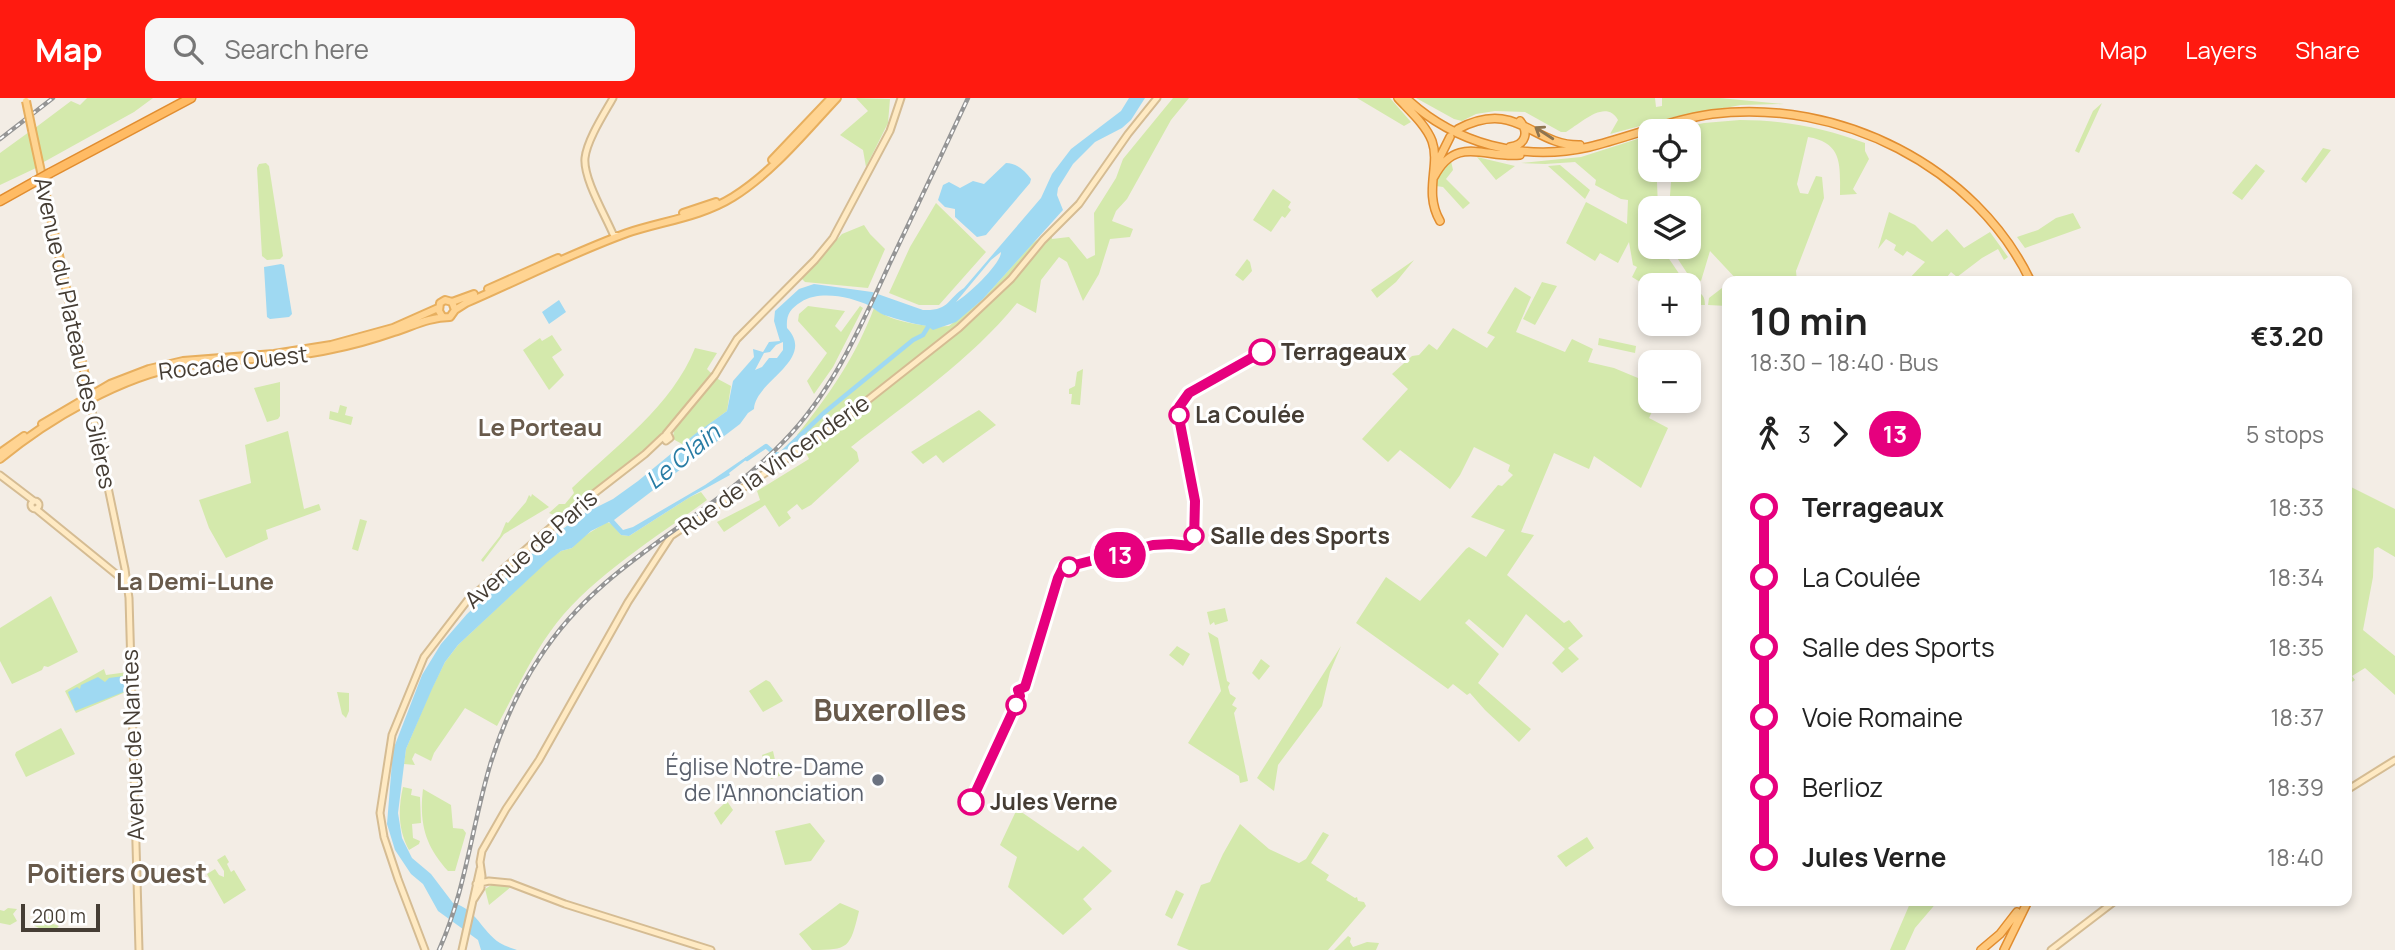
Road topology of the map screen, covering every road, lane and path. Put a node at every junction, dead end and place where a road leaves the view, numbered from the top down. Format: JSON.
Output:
{"nodes":[{"id":1,"x":181,"y":98,"type":"edge"},
{"id":2,"x":191,"y":98,"type":"edge"},
{"id":3,"x":613,"y":98,"type":"edge"},
{"id":4,"x":831,"y":98,"type":"edge"},
{"id":5,"x":837,"y":98,"type":"edge"},
{"id":6,"x":899,"y":98,"type":"edge"},
{"id":7,"x":1157,"y":98,"type":"edge"},
{"id":8,"x":1399,"y":98,"type":"edge"},
{"id":9,"x":1406,"y":98,"type":"edge"},
{"id":10,"x":25,"y":100,"type":"edge"},
{"id":11,"x":1513,"y":117,"type":"junction"},
{"id":12,"x":1701,"y":121,"type":"edge"},
{"id":13,"x":1459,"y":132,"type":"junction"},
{"id":14,"x":1638,"y":136,"type":"edge"},
{"id":15,"x":1450,"y":137,"type":"dead end"},
{"id":16,"x":1623,"y":137,"type":"junction"},
{"id":17,"x":1520,"y":155,"type":"junction"},
{"id":18,"x":49,"y":171,"type":"junction"},
{"id":19,"x":1432,"y":181,"type":"junction"},
{"id":20,"x":0,"y":199,"type":"edge"},
{"id":21,"x":1437,"y":221,"type":"dead end"},
{"id":22,"x":616,"y":235,"type":"junction"},
{"id":23,"x":2025,"y":276,"type":"edge"},
{"id":24,"x":2026,"y":276,"type":"edge"},
{"id":25,"x":452,"y":302,"type":"junction"},
{"id":26,"x":438,"y":308,"type":"junction"},
{"id":27,"x":456,"y":310,"type":"junction"},
{"id":28,"x":442,"y":316,"type":"junction"},
{"id":29,"x":90,"y":398,"type":"junction"},
{"id":30,"x":0,"y":453,"type":"edge"},
{"id":31,"x":0,"y":459,"type":"edge"},
{"id":32,"x":0,"y":475,"type":"edge"},
{"id":33,"x":126,"y":584,"type":"junction"},
{"id":34,"x":2395,"y":760,"type":"edge"},
{"id":35,"x":2352,"y":787,"type":"edge"},
{"id":36,"x":481,"y":885,"type":"junction"},
{"id":37,"x":2021,"y":906,"type":"edge"},
{"id":38,"x":2023,"y":906,"type":"edge"},
{"id":39,"x":2108,"y":906,"type":"edge"},
{"id":40,"x":2017,"y":912,"type":"junction"},
{"id":41,"x":462,"y":948,"type":"edge"},
{"id":42,"x":139,"y":950,"type":"edge"},
{"id":43,"x":423,"y":950,"type":"edge"},
{"id":44,"x":710,"y":950,"type":"edge"},
{"id":45,"x":1981,"y":950,"type":"edge"},
{"id":46,"x":2002,"y":950,"type":"edge"},
{"id":47,"x":2051,"y":950,"type":"edge"}],
"edges":[{"from":1,"to":18,"type":"highway"},
{"from":2,"to":18,"type":"highway"},
{"from":3,"to":22,"type":"main road"},
{"from":4,"to":22,"type":"main road"},
{"from":5,"to":22,"type":"main road"},
{"from":6,"to":43,"type":"main road","name":"Avenue de Paris"},
{"from":7,"to":36,"type":"main road","name":"Rue de la Vincenderie"},
{"from":8,"to":17,"type":"highway"},
{"from":8,"to":19,"type":"highway"},
{"from":9,"to":13,"type":"highway"},
{"from":10,"to":29,"type":"main road","name":"Avenue du Plateau des Glières","bridge":true},
{"from":11,"to":13,"type":"highway"},
{"from":11,"to":13,"type":"highway"},
{"from":16,"to":11,"type":"highway","one_way":true},
{"from":12,"to":23,"type":"highway"},
{"from":13,"to":16,"type":"highway"},
{"from":14,"to":17,"type":"highway"},
{"from":15,"to":19,"type":"highway"},
{"from":16,"to":24,"type":"highway"},
{"from":17,"to":19,"type":"highway"},
{"from":18,"to":20,"type":"highway","bridge":true},
{"from":19,"to":21,"type":"highway"},
{"from":22,"to":25,"type":"main road"},
{"from":22,"to":27,"type":"main road"},
{"from":25,"to":26,"type":"main road"},
{"from":25,"to":27,"type":"main road"},
{"from":26,"to":28,"type":"main road"},
{"from":26,"to":29,"type":"main road"},
{"from":27,"to":28,"type":"main road"},
{"from":28,"to":29,"type":"main road","name":"Rocade Ouest"},
{"from":29,"to":30,"type":"main road"},
{"from":29,"to":31,"type":"main road","name":"Rocade Ouest"},
{"from":29,"to":33,"type":"main road","name":"Avenue du Plateau des Glières"},
{"from":32,"to":33,"type":"main road"},
{"from":33,"to":42,"type":"main road","name":"Avenue de Nantes"},
{"from":34,"to":35,"type":"main road"},
{"from":36,"to":41,"type":"main road"},
{"from":36,"to":44,"type":"main road"},
{"from":37,"to":40,"type":"highway"},
{"from":38,"to":46,"type":"highway"},
{"from":39,"to":47,"type":"main road"},
{"from":40,"to":45,"type":"highway"},
{"from":40,"to":46,"type":"highway"}]}
